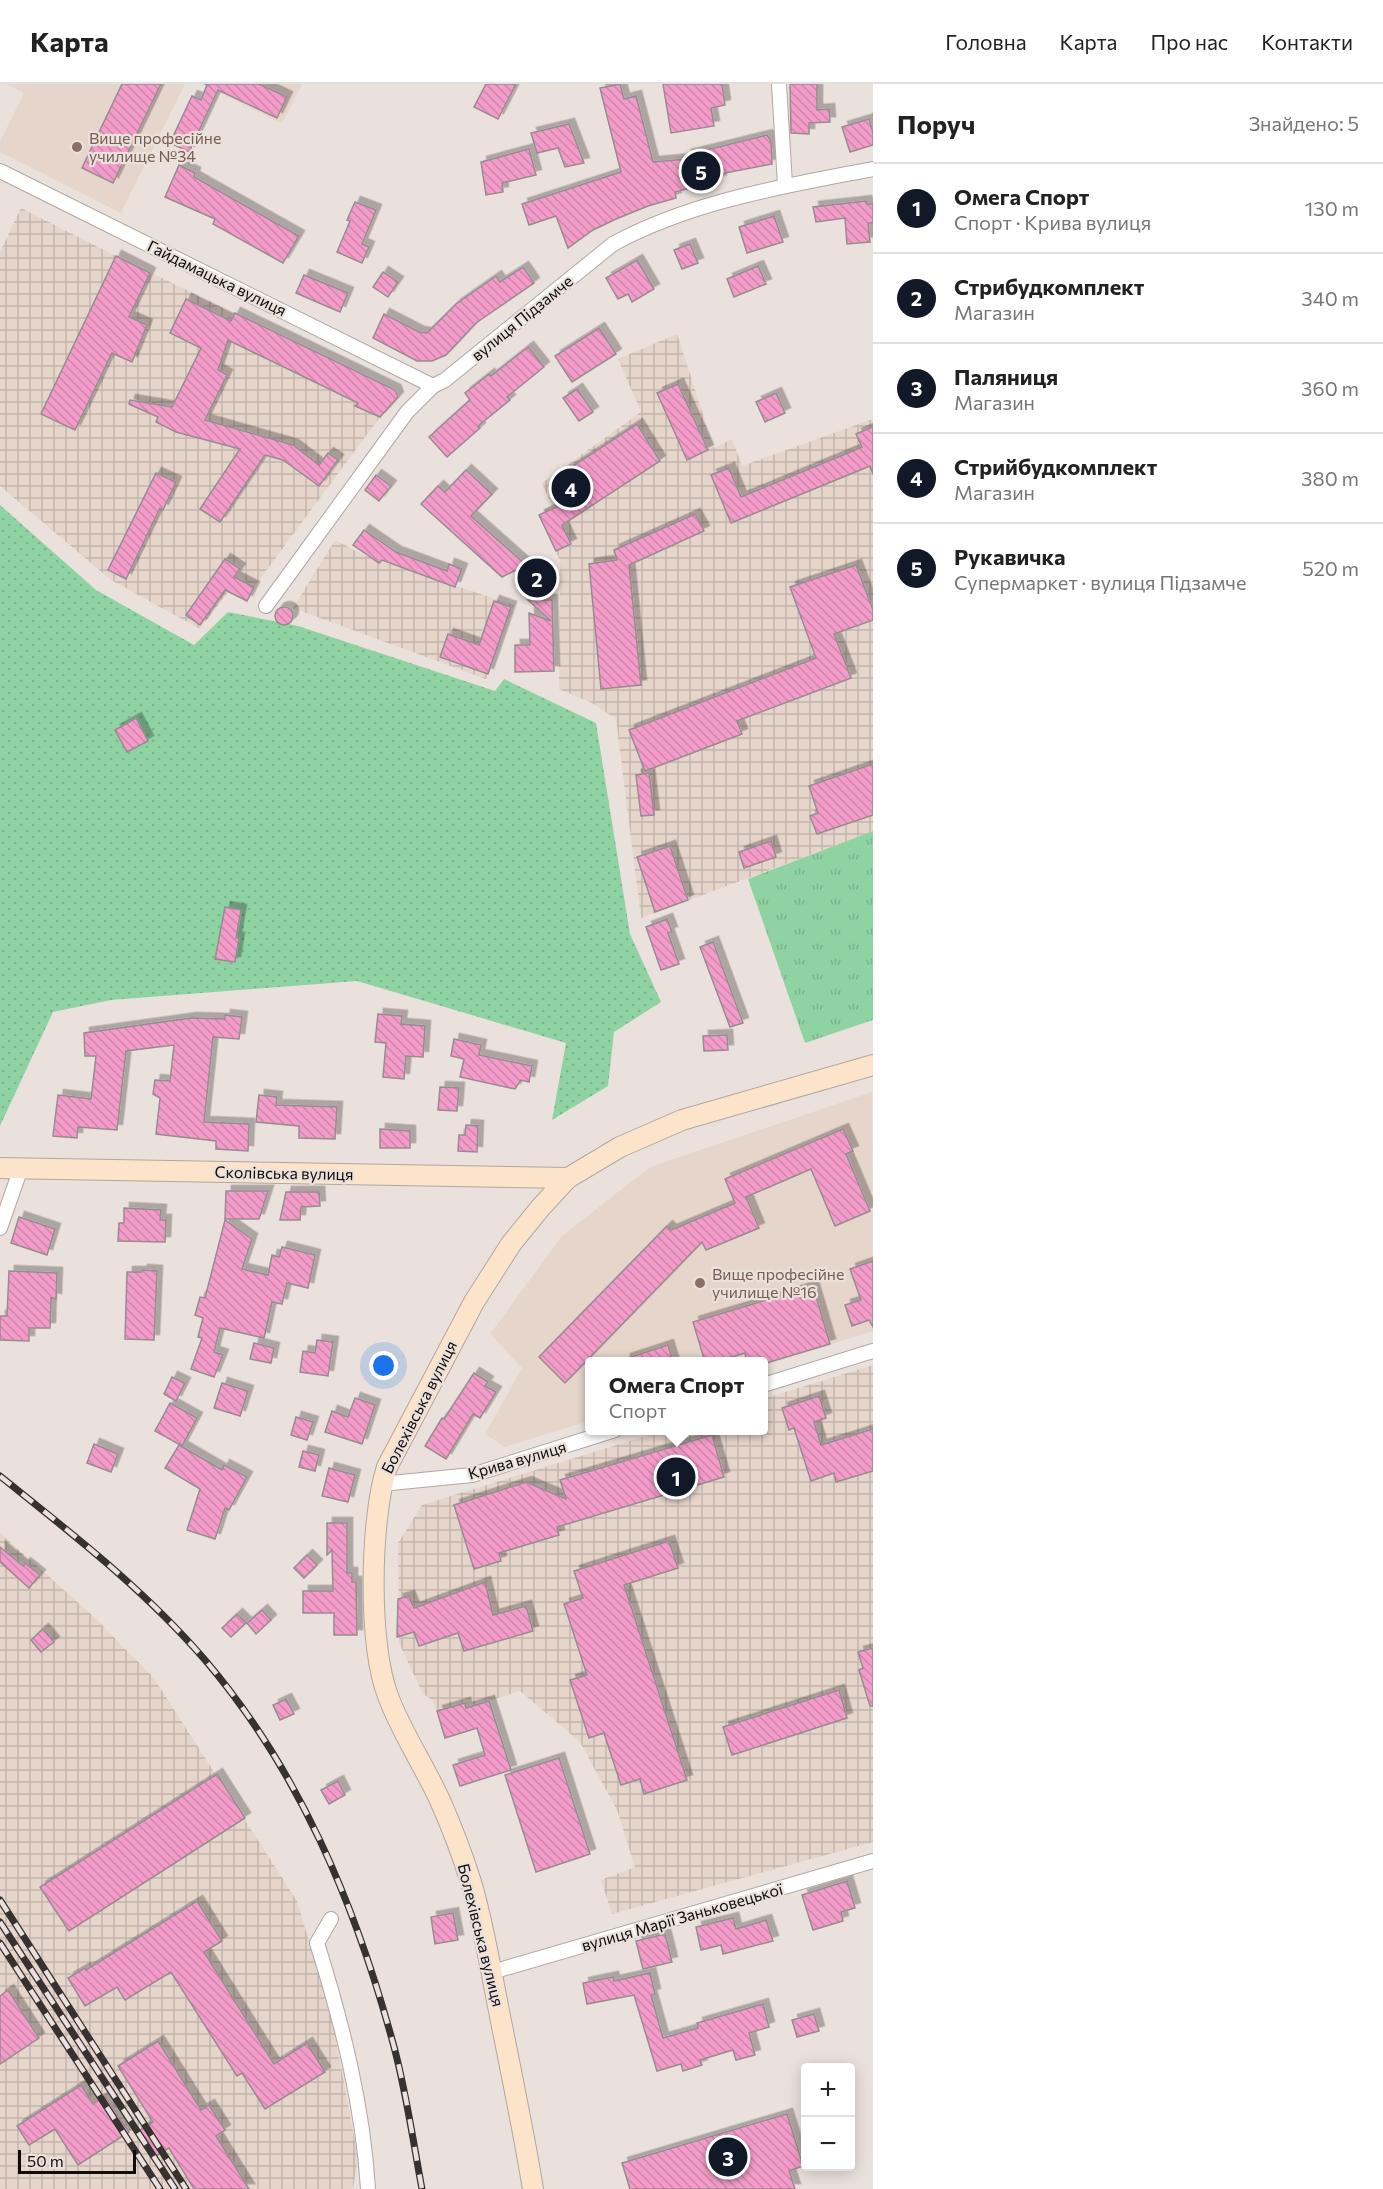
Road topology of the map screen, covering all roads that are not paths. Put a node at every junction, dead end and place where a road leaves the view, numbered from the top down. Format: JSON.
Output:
{"nodes":[{"id":1,"x":779,"y":84,"type":"edge"},
{"id":2,"x":873,"y":169,"type":"edge"},
{"id":3,"x":0,"y":171,"type":"edge"},
{"id":4,"x":785,"y":186,"type":"junction"},
{"id":5,"x":433,"y":386,"type":"junction"},
{"id":6,"x":266,"y":606,"type":"dead end"},
{"id":7,"x":873,"y":1065,"type":"edge"},
{"id":8,"x":0,"y":1168,"type":"edge"},
{"id":9,"x":21,"y":1168,"type":"junction"},
{"id":10,"x":568,"y":1178,"type":"junction"},
{"id":11,"x":0,"y":1228,"type":"edge"},
{"id":12,"x":873,"y":1351,"type":"edge"},
{"id":13,"x":768,"y":1383,"type":"edge"},
{"id":14,"x":602,"y":1435,"type":"edge"},
{"id":15,"x":381,"y":1484,"type":"junction"},
{"id":16,"x":873,"y":1861,"type":"edge"},
{"id":17,"x":331,"y":1918,"type":"dead end"},
{"id":18,"x":492,"y":1972,"type":"junction"},
{"id":19,"x":368,"y":2189,"type":"edge"},
{"id":20,"x":533,"y":2189,"type":"edge"}],
"edges":[{"from":1,"to":4,"type":"street"},
{"from":2,"to":4,"type":"street","name":"вулиця Підзамче"},
{"from":3,"to":5,"type":"street","name":"Гайдамацька вулиця"},
{"from":4,"to":5,"type":"street","name":"вулиця Підзамче"},
{"from":5,"to":6,"type":"street","name":"вулиця Підзамче"},
{"from":7,"to":10,"type":"main road","name":"Болехівська вулиця"},
{"from":8,"to":9,"type":"main road","name":"Сколівська вулиця"},
{"from":9,"to":10,"type":"main road","name":"Сколівська вулиця"},
{"from":9,"to":11,"type":"street"},
{"from":10,"to":15,"type":"main road","name":"Болехівська вулиця"},
{"from":12,"to":13,"type":"street"},
{"from":14,"to":15,"type":"street","name":"Крива вулиця"},
{"from":15,"to":18,"type":"main road","name":"Болехівська вулиця"},
{"from":16,"to":18,"type":"street","name":"вулиця Марії Заньковецької"},
{"from":17,"to":19,"type":"street"},
{"from":18,"to":20,"type":"main road","name":"Болехівська вулиця"}]}
